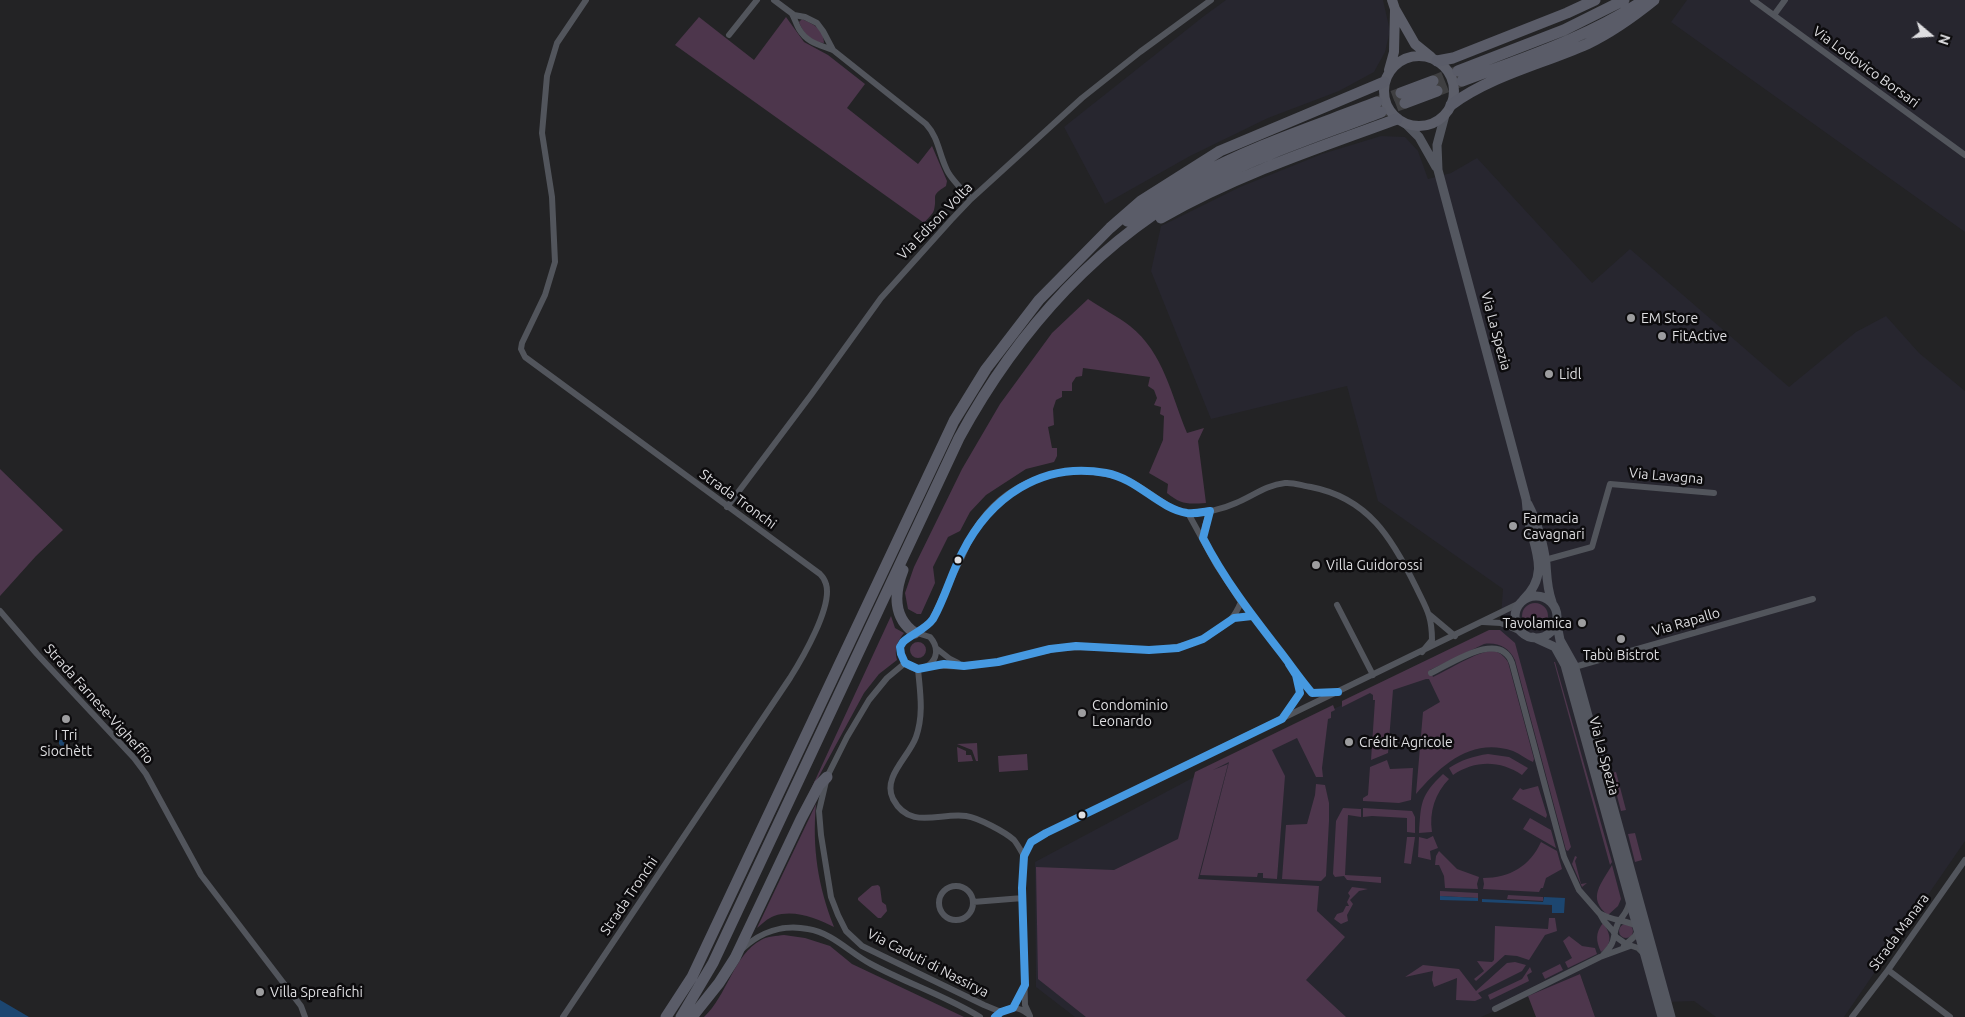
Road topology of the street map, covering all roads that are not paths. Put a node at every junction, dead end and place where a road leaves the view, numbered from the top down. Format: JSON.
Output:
{"nodes":[{"id":1,"x":586,"y":0,"type":"edge"},
{"id":2,"x":757,"y":0,"type":"edge"},
{"id":3,"x":774,"y":0,"type":"edge"},
{"id":4,"x":1211,"y":0,"type":"edge"},
{"id":5,"x":1595,"y":0,"type":"edge"},
{"id":6,"x":1624,"y":0,"type":"edge"},
{"id":7,"x":1644,"y":0,"type":"edge"},
{"id":8,"x":1654,"y":0,"type":"edge"},
{"id":9,"x":1753,"y":0,"type":"edge"},
{"id":10,"x":1785,"y":0,"type":"edge"},
{"id":11,"x":1394,"y":5,"type":"edge"},
{"id":12,"x":792,"y":14,"type":"junction"},
{"id":13,"x":1774,"y":15,"type":"junction"},
{"id":14,"x":729,"y":35,"type":"dead end"},
{"id":15,"x":833,"y":50,"type":"junction"},
{"id":16,"x":1434,"y":59,"type":"junction"},
{"id":17,"x":1386,"y":78,"type":"junction"},
{"id":18,"x":1435,"y":86,"type":"tunnel mouth"},
{"id":19,"x":1403,"y":98,"type":"tunnel mouth"},
{"id":20,"x":1448,"y":110,"type":"junction"},
{"id":21,"x":1402,"y":122,"type":"junction"},
{"id":22,"x":1965,"y":155,"type":"edge"},
{"id":23,"x":1438,"y":170,"type":"junction"},
{"id":24,"x":971,"y":199,"type":"junction"},
{"id":25,"x":1129,"y":234,"type":"junction"},
{"id":26,"x":1093,"y":246,"type":"junction"},
{"id":27,"x":936,"y":486,"type":"junction"},
{"id":28,"x":1714,"y":493,"type":"dead end"},
{"id":29,"x":1526,"y":499,"type":"junction"},
{"id":30,"x":727,"y":507,"type":"junction"},
{"id":31,"x":1210,"y":511,"type":"junction"},
{"id":32,"x":1188,"y":513,"type":"junction"},
{"id":33,"x":1203,"y":538,"type":"junction"},
{"id":34,"x":1545,"y":560,"type":"junction"},
{"id":35,"x":1813,"y":599,"type":"dead end"},
{"id":36,"x":1241,"y":602,"type":"junction"},
{"id":37,"x":1521,"y":602,"type":"junction"},
{"id":38,"x":1337,"y":605,"type":"dead end"},
{"id":39,"x":1554,"y":607,"type":"junction"},
{"id":40,"x":0,"y":611,"type":"edge"},
{"id":41,"x":1430,"y":615,"type":"junction"},
{"id":42,"x":1252,"y":616,"type":"junction"},
{"id":43,"x":1234,"y":618,"type":"junction"},
{"id":44,"x":932,"y":620,"type":"junction"},
{"id":45,"x":1556,"y":620,"type":"junction"},
{"id":46,"x":1484,"y":622,"type":"junction"},
{"id":47,"x":1521,"y":632,"type":"junction"},
{"id":48,"x":916,"y":633,"type":"junction"},
{"id":49,"x":1455,"y":636,"type":"junction"},
{"id":50,"x":1533,"y":637,"type":"junction"},
{"id":51,"x":931,"y":638,"type":"junction"},
{"id":52,"x":936,"y":648,"type":"junction"},
{"id":53,"x":1422,"y":652,"type":"junction"},
{"id":54,"x":905,"y":663,"type":"junction"},
{"id":55,"x":927,"y":666,"type":"junction"},
{"id":56,"x":964,"y":666,"type":"junction"},
{"id":57,"x":1570,"y":668,"type":"junction"},
{"id":58,"x":918,"y":669,"type":"junction"},
{"id":59,"x":1431,"y":673,"type":"dead end"},
{"id":60,"x":1296,"y":675,"type":"junction"},
{"id":61,"x":1373,"y":675,"type":"junction"},
{"id":62,"x":1338,"y":692,"type":"junction"},
{"id":63,"x":1282,"y":719,"type":"junction"},
{"id":64,"x":1597,"y":758,"type":"junction"},
{"id":65,"x":827,"y":777,"type":"junction"},
{"id":66,"x":1024,"y":856,"type":"junction"},
{"id":67,"x":1965,"y":860,"type":"edge"},
{"id":68,"x":1633,"y":894,"type":"junction"},
{"id":69,"x":1023,"y":898,"type":"junction"},
{"id":70,"x":973,"y":902,"type":"junction"},
{"id":71,"x":1605,"y":918,"type":"junction"},
{"id":72,"x":1623,"y":920,"type":"junction"},
{"id":73,"x":1638,"y":928,"type":"junction"},
{"id":74,"x":1616,"y":934,"type":"junction"},
{"id":75,"x":1630,"y":943,"type":"junction"},
{"id":76,"x":1650,"y":956,"type":"junction"},
{"id":77,"x":1600,"y":957,"type":"junction"},
{"id":78,"x":735,"y":958,"type":"junction"},
{"id":79,"x":1888,"y":970,"type":"junction"},
{"id":80,"x":1025,"y":985,"type":"junction"},
{"id":81,"x":1013,"y":1008,"type":"junction"},
{"id":82,"x":1495,"y":1009,"type":"dead end"},
{"id":83,"x":1001,"y":1012,"type":"junction"},
{"id":84,"x":1030,"y":1016,"type":"edge"},
{"id":85,"x":1948,"y":1016,"type":"edge"},
{"id":86,"x":305,"y":1017,"type":"edge"},
{"id":87,"x":563,"y":1017,"type":"edge"},
{"id":88,"x":666,"y":1017,"type":"edge"},
{"id":89,"x":682,"y":1017,"type":"edge"},
{"id":90,"x":692,"y":1017,"type":"edge"},
{"id":91,"x":980,"y":1017,"type":"edge"},
{"id":92,"x":996,"y":1017,"type":"edge"},
{"id":93,"x":1662,"y":1017,"type":"edge"},
{"id":94,"x":1671,"y":1017,"type":"edge"},
{"id":95,"x":1852,"y":1017,"type":"edge"}],
"edges":[{"from":1,"to":30,"type":"street","name":"Strada Tronchi"},
{"from":2,"to":14,"type":"street"},
{"from":3,"to":12,"type":"street"},
{"from":4,"to":24,"type":"street","name":"Via Edison Volta"},
{"from":5,"to":16,"type":"highway"},
{"from":6,"to":7,"type":"highway"},
{"from":8,"to":20,"type":"highway"},
{"from":9,"to":13,"type":"street","name":"Via Lodovico Borsari"},
{"from":10,"to":13,"type":"street"},
{"from":11,"to":16,"type":"main road","name":"Via La Spezia"},
{"from":11,"to":17,"type":"main road","name":"Via La Spezia"},
{"from":12,"to":15,"type":"street"},
{"from":12,"to":15,"type":"street"},
{"from":13,"to":22,"type":"street","name":"Via Lodovico Borsari"},
{"from":15,"to":24,"type":"street"},
{"from":16,"to":17,"type":"main road"},
{"from":16,"to":20,"type":"main road","name":"Via La Spezia"},
{"from":17,"to":21,"type":"main road","name":"Via La Spezia"},
{"from":17,"to":26,"type":"highway"},
{"from":18,"to":19,"type":"highway"},
{"from":20,"to":21,"type":"main road"},
{"from":20,"to":23,"type":"main road","name":"Via La Spezia"},
{"from":21,"to":23,"type":"main road","name":"Via La Spezia"},
{"from":21,"to":25,"type":"highway"},
{"from":23,"to":29,"type":"main road","name":"Via La Spezia"},
{"from":24,"to":30,"type":"street","name":"Via Edison Volta"},
{"from":25,"to":26,"type":"highway"},
{"from":25,"to":27,"type":"highway"},
{"from":26,"to":88,"type":"highway"},
{"from":27,"to":48,"type":"highway"},
{"from":27,"to":89,"type":"highway"},
{"from":28,"to":34,"type":"street","name":"Via Lavagna"},
{"from":29,"to":34,"type":"main road","name":"Via La Spezia"},
{"from":29,"to":37,"type":"main road","name":"Via La Spezia"},
{"from":30,"to":87,"type":"street","name":"Strada Tronchi"},
{"from":31,"to":32,"type":"street"},
{"from":31,"to":33,"type":"street"},
{"from":31,"to":41,"type":"street"},
{"from":32,"to":33,"type":"street"},
{"from":32,"to":44,"type":"street"},
{"from":33,"to":36,"type":"street"},
{"from":34,"to":39,"type":"main road","name":"Via La Spezia"},
{"from":35,"to":57,"type":"street","name":"Via Rapallo"},
{"from":36,"to":42,"type":"street"},
{"from":36,"to":43,"type":"street"},
{"from":37,"to":39,"type":"main road"},
{"from":37,"to":46,"type":"street"},
{"from":37,"to":47,"type":"main road","name":"Via La Spezia"},
{"from":38,"to":61,"type":"street"},
{"from":39,"to":45,"type":"main road","name":"Via La Spezia"},
{"from":40,"to":86,"type":"street","name":"Strada Farnese-Vigheffio"},
{"from":41,"to":49,"type":"street"},
{"from":41,"to":53,"type":"street"},
{"from":42,"to":43,"type":"street"},
{"from":42,"to":60,"type":"street"},
{"from":43,"to":56,"type":"street"},
{"from":44,"to":48,"type":"street"},
{"from":44,"to":51,"type":"street"},
{"from":45,"to":50,"type":"main road"},
{"from":45,"to":57,"type":"main road","name":"Via La Spezia"},
{"from":46,"to":47,"type":"street"},
{"from":46,"to":49,"type":"street"},
{"from":47,"to":50,"type":"main road","name":"Via La Spezia"},
{"from":48,"to":51,"type":"street"},
{"from":48,"to":54,"type":"street"},
{"from":49,"to":53,"type":"street"},
{"from":50,"to":57,"type":"main road","name":"Via La Spezia"},
{"from":51,"to":52,"type":"street"},
{"from":52,"to":55,"type":"street"},
{"from":52,"to":56,"type":"street"},
{"from":53,"to":61,"type":"street"},
{"from":54,"to":58,"type":"street"},
{"from":54,"to":65,"type":"street","name":"Via Caduti di Nassirya"},
{"from":55,"to":56,"type":"street"},
{"from":55,"to":58,"type":"street"},
{"from":57,"to":64,"type":"main road","name":"Via La Spezia"},
{"from":58,"to":66,"type":"street"},
{"from":59,"to":71,"type":"street"},
{"from":60,"to":62,"type":"street"},
{"from":60,"to":63,"type":"street"},
{"from":61,"to":62,"type":"street"},
{"from":62,"to":63,"type":"street"},
{"from":63,"to":66,"type":"street"},
{"from":64,"to":68,"type":"main road","name":"Via La Spezia"},
{"from":64,"to":68,"type":"main road","name":"Via La Spezia"},
{"from":65,"to":78,"type":"highway"},
{"from":65,"to":83,"type":"street","name":"Via Caduti di Nassirya"},
{"from":66,"to":69,"type":"street"},
{"from":67,"to":79,"type":"street","name":"Strada Manara"},
{"from":68,"to":72,"type":"street"},
{"from":68,"to":73,"type":"main road","name":"Via La Spezia"},
{"from":68,"to":76,"type":"main road","name":"Via La Spezia"},
{"from":69,"to":70,"type":"street"},
{"from":69,"to":80,"type":"street"},
{"from":70,"to":70,"type":"street"},
{"from":71,"to":72,"type":"street"},
{"from":71,"to":74,"type":"street"},
{"from":72,"to":73,"type":"street"},
{"from":72,"to":74,"type":"street"},
{"from":73,"to":75,"type":"street"},
{"from":73,"to":76,"type":"main road","name":"Via La Spezia"},
{"from":74,"to":75,"type":"street"},
{"from":74,"to":77,"type":"street"},
{"from":75,"to":76,"type":"street"},
{"from":75,"to":77,"type":"street"},
{"from":76,"to":93,"type":"main road","name":"Via La Spezia"},
{"from":76,"to":94,"type":"main road","name":"Via La Spezia"},
{"from":77,"to":82,"type":"street"},
{"from":78,"to":90,"type":"highway"},
{"from":78,"to":91,"type":"street"},
{"from":79,"to":85,"type":"street"},
{"from":79,"to":95,"type":"street","name":"Strada Manara"},
{"from":80,"to":81,"type":"street"},
{"from":80,"to":84,"type":"street"},
{"from":81,"to":83,"type":"street"},
{"from":81,"to":84,"type":"street"},
{"from":83,"to":92,"type":"street"}]}
